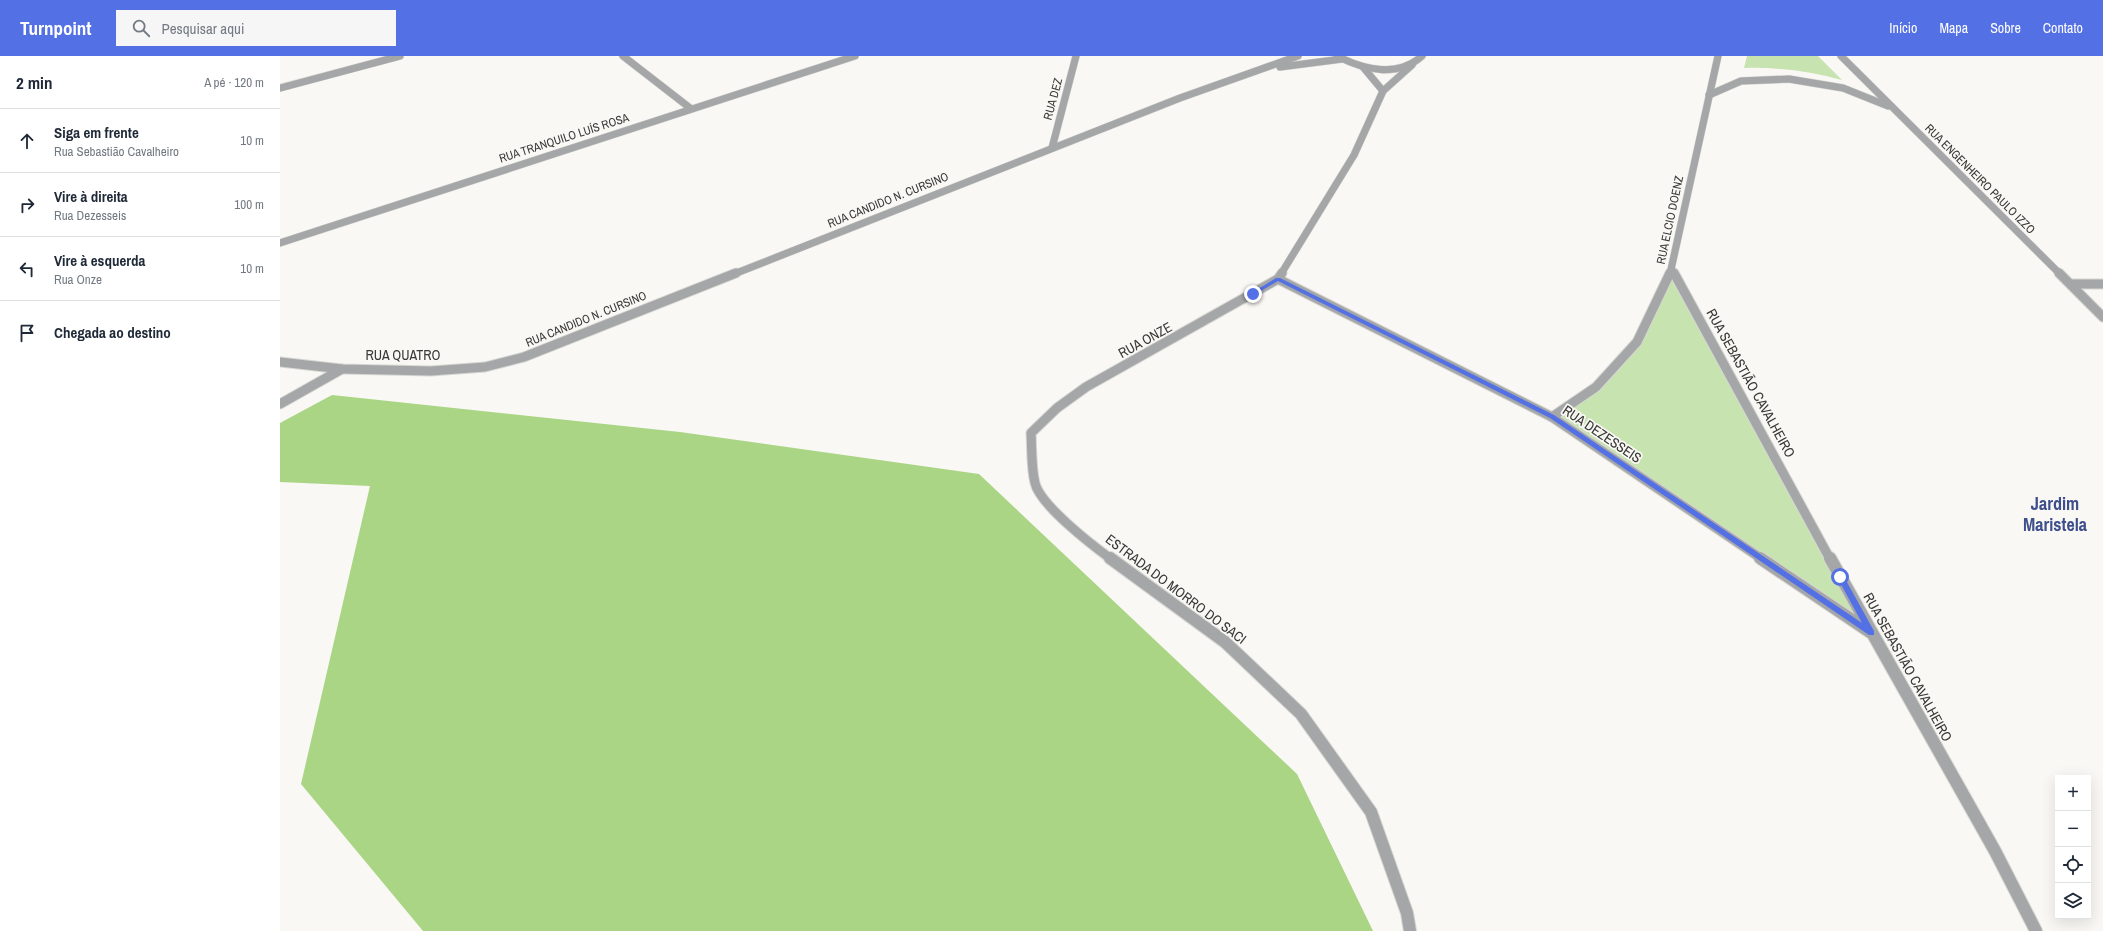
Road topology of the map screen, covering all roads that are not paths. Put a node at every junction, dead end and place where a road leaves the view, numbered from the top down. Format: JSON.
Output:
{"nodes":[{"id":1,"x":400,"y":56,"type":"edge"},
{"id":2,"x":623,"y":56,"type":"edge"},
{"id":3,"x":855,"y":56,"type":"edge"},
{"id":4,"x":1076,"y":56,"type":"edge"},
{"id":5,"x":1298,"y":56,"type":"edge"},
{"id":6,"x":1422,"y":56,"type":"edge"},
{"id":7,"x":1718,"y":56,"type":"edge"},
{"id":8,"x":1841,"y":56,"type":"edge"},
{"id":9,"x":1340,"y":58,"type":"edge"},
{"id":10,"x":1412,"y":65,"type":"junction"},
{"id":11,"x":1362,"y":67,"type":"junction"},
{"id":12,"x":1262,"y":70,"type":"junction"},
{"id":13,"x":280,"y":88,"type":"edge"},
{"id":14,"x":1383,"y":91,"type":"junction"},
{"id":15,"x":1709,"y":95,"type":"junction"},
{"id":16,"x":690,"y":108,"type":"junction"},
{"id":17,"x":1892,"y":108,"type":"junction"},
{"id":18,"x":1052,"y":148,"type":"junction"},
{"id":19,"x":280,"y":242,"type":"edge"},
{"id":20,"x":1672,"y":270,"type":"junction"},
{"id":21,"x":1278,"y":279,"type":"junction"},
{"id":22,"x":2071,"y":284,"type":"junction"},
{"id":23,"x":2103,"y":284,"type":"edge"},
{"id":24,"x":2103,"y":317,"type":"edge"},
{"id":25,"x":524,"y":357,"type":"joint"},
{"id":26,"x":280,"y":362,"type":"edge"},
{"id":27,"x":342,"y":369,"type":"junction"},
{"id":28,"x":280,"y":404,"type":"edge"},
{"id":29,"x":1552,"y":417,"type":"junction"},
{"id":30,"x":1031,"y":433,"type":"joint"},
{"id":31,"x":1871,"y":633,"type":"junction"},
{"id":32,"x":1410,"y":931,"type":"edge"},
{"id":33,"x":2036,"y":931,"type":"edge"}],
"edges":[{"from":1,"to":13,"type":"street"},
{"from":2,"to":16,"type":"street"},
{"from":3,"to":16,"type":"street","name":"RUA TRANQUILO LUÍS ROSA"},
{"from":4,"to":18,"type":"street","name":"RUA DEZ"},
{"from":5,"to":12,"type":"street","name":"RUA CANDIDO N. CURSINO"},
{"from":6,"to":10,"type":"street"},
{"from":7,"to":15,"type":"street","name":"RUA ELCIO DOENZ"},
{"from":8,"to":17,"type":"street","name":"RUA ENGENHEIRO PAULO IZZO"},
{"from":9,"to":11,"type":"street"},
{"from":9,"to":12,"type":"street","name":"RUA CANDIDO N. CURSINO"},
{"from":10,"to":11,"type":"street"},
{"from":10,"to":14,"type":"street"},
{"from":11,"to":14,"type":"street"},
{"from":12,"to":18,"type":"street","name":"RUA CANDIDO N. CURSINO"},
{"from":14,"to":21,"type":"street"},
{"from":15,"to":17,"type":"street"},
{"from":15,"to":20,"type":"street","name":"RUA ELCIO DOENZ"},
{"from":16,"to":19,"type":"street","name":"RUA TRANQUILO LUÍS ROSA"},
{"from":17,"to":22,"type":"street","name":"RUA ENGENHEIRO PAULO IZZO"},
{"from":18,"to":25,"type":"street","name":"RUA CANDIDO N. CURSINO"},
{"from":20,"to":29,"type":"street","name":"RUA ELCIO DOENZ"},
{"from":20,"to":31,"type":"street","name":"RUA SEBASTIÃO CAVALHEIRO"},
{"from":21,"to":29,"type":"street","name":"RUA DEZESSEIS"},
{"from":21,"to":30,"type":"street","name":"RUA ONZE"},
{"from":22,"to":23,"type":"street"},
{"from":22,"to":24,"type":"street","name":"RUA ENGENHEIRO PAULO IZZO"},
{"from":25,"to":27,"type":"street","name":"RUA QUATRO"},
{"from":26,"to":27,"type":"street","name":"RUA QUATRO"},
{"from":27,"to":28,"type":"street"},
{"from":29,"to":31,"type":"street","name":"RUA DEZESSEIS"},
{"from":30,"to":32,"type":"street","name":"ESTRADA DO MORRO DO SACI"},
{"from":31,"to":33,"type":"street","name":"RUA SEBASTIÃO CAVALHEIRO"}]}
